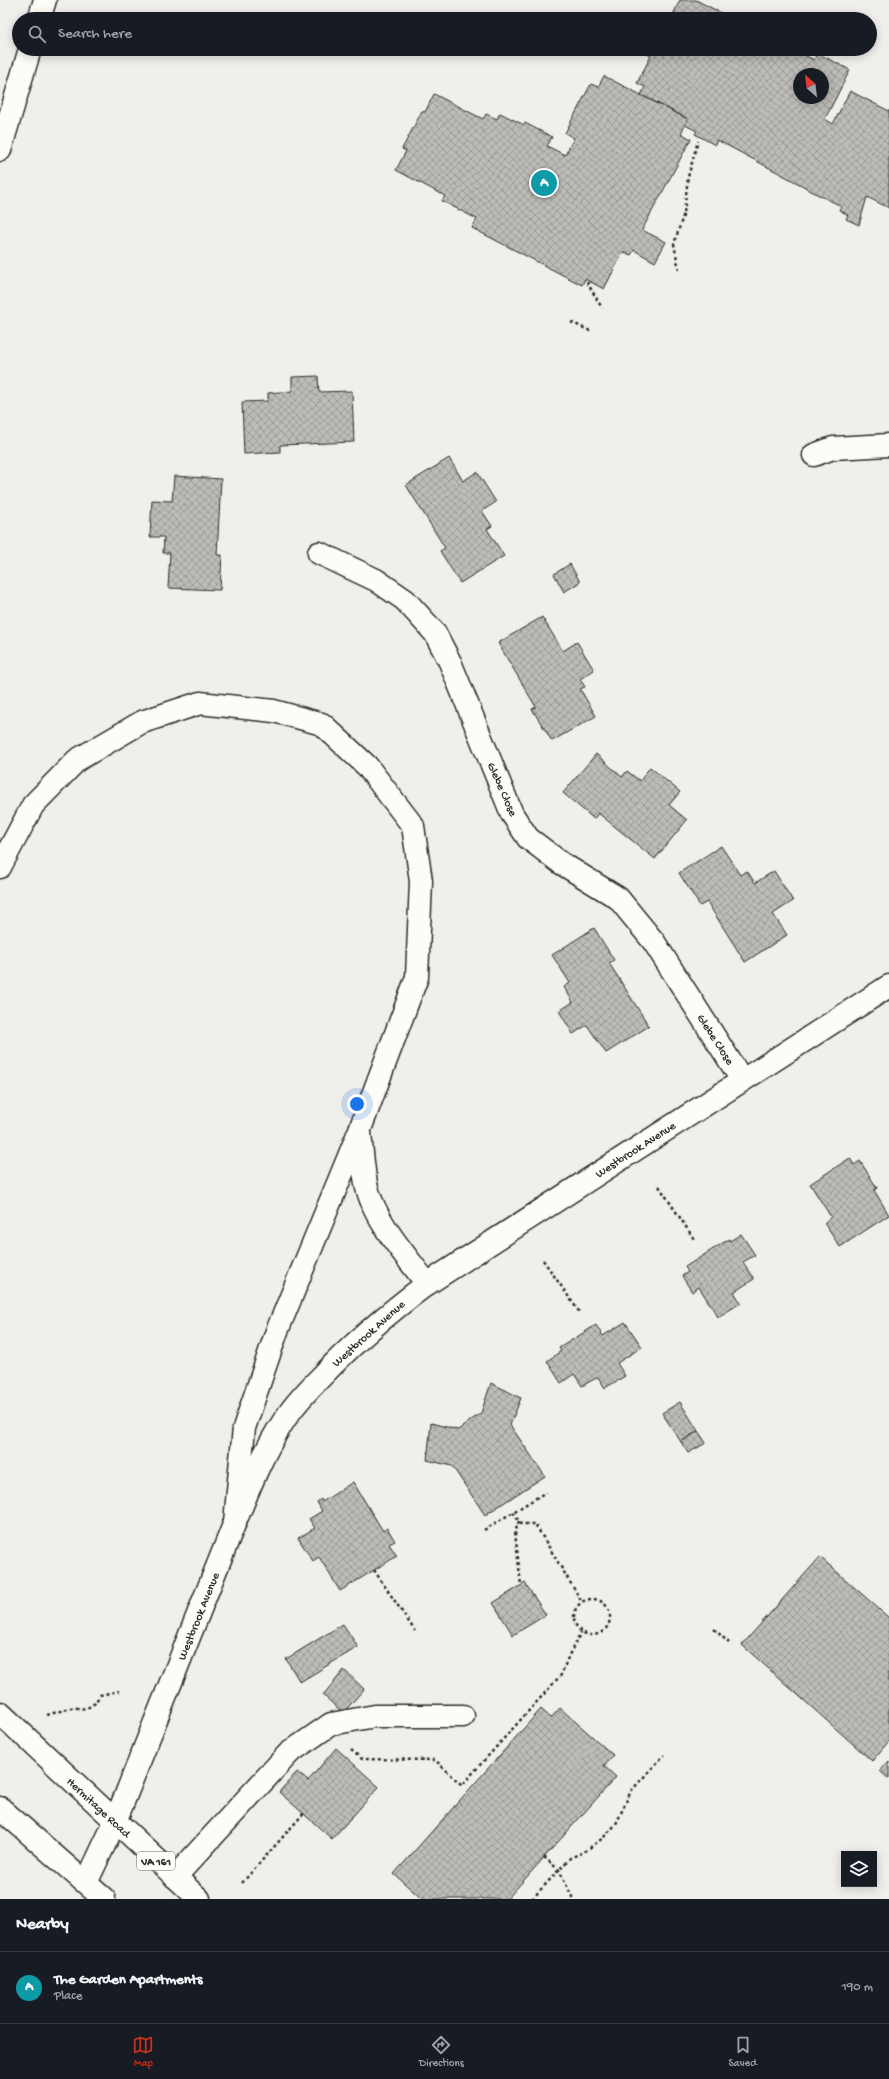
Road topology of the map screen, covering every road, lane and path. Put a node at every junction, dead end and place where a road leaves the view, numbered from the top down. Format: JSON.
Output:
{"nodes":[{"id":1,"x":45,"y":0,"type":"edge"},
{"id":2,"x":42,"y":12,"type":"edge"},
{"id":3,"x":28,"y":56,"type":"edge"},
{"id":4,"x":698,"y":141,"type":"dead end"},
{"id":5,"x":0,"y":150,"type":"edge"},
{"id":6,"x":679,"y":270,"type":"dead end"},
{"id":7,"x":587,"y":282,"type":"dead end"},
{"id":8,"x":602,"y":308,"type":"dead end"},
{"id":9,"x":571,"y":322,"type":"dead end"},
{"id":10,"x":590,"y":331,"type":"dead end"},
{"id":11,"x":889,"y":445,"type":"edge"},
{"id":12,"x":814,"y":455,"type":"dead end"},
{"id":13,"x":319,"y":553,"type":"dead end"},
{"id":14,"x":0,"y":867,"type":"edge"},
{"id":15,"x":889,"y":986,"type":"edge"},
{"id":16,"x":742,"y":1080,"type":"junction"},
{"id":17,"x":359,"y":1132,"type":"junction"},
{"id":18,"x":659,"y":1186,"type":"dead end"},
{"id":19,"x":694,"y":1239,"type":"dead end"},
{"id":20,"x":543,"y":1260,"type":"dead end"},
{"id":21,"x":427,"y":1284,"type":"junction"},
{"id":22,"x":580,"y":1313,"type":"dead end"},
{"id":23,"x":546,"y":1492,"type":"dead end"},
{"id":24,"x":514,"y":1512,"type":"junction"},
{"id":25,"x":519,"y":1520,"type":"junction"},
{"id":26,"x":235,"y":1522,"type":"junction"},
{"id":27,"x":484,"y":1530,"type":"dead end"},
{"id":28,"x":374,"y":1570,"type":"dead end"},
{"id":29,"x":521,"y":1585,"type":"dead end"},
{"id":30,"x":582,"y":1602,"type":"junction"},
{"id":31,"x":714,"y":1629,"type":"dead end"},
{"id":32,"x":415,"y":1631,"type":"dead end"},
{"id":33,"x":581,"y":1632,"type":"junction"},
{"id":34,"x":729,"y":1643,"type":"dead end"},
{"id":35,"x":119,"y":1691,"type":"dead end"},
{"id":36,"x":0,"y":1713,"type":"edge"},
{"id":37,"x":47,"y":1715,"type":"dead end"},
{"id":38,"x":463,"y":1716,"type":"dead end"},
{"id":39,"x":346,"y":1745,"type":"dead end"},
{"id":40,"x":664,"y":1755,"type":"dead end"},
{"id":41,"x":0,"y":1808,"type":"edge"},
{"id":42,"x":304,"y":1813,"type":"dead end"},
{"id":43,"x":115,"y":1822,"type":"junction"},
{"id":44,"x":544,"y":1857,"type":"dead end"},
{"id":45,"x":559,"y":1870,"type":"junction"},
{"id":46,"x":175,"y":1877,"type":"junction"},
{"id":47,"x":242,"y":1883,"type":"dead end"},
{"id":48,"x":86,"y":1884,"type":"junction"},
{"id":49,"x":104,"y":1899,"type":"edge"},
{"id":50,"x":199,"y":1899,"type":"edge"},
{"id":51,"x":532,"y":1899,"type":"edge"},
{"id":52,"x":573,"y":1899,"type":"edge"}],
"edges":[{"from":1,"to":2,"type":"main road"},
{"from":3,"to":5,"type":"main road"},
{"from":4,"to":6,"type":"path"},
{"from":7,"to":8,"type":"path"},
{"from":9,"to":10,"type":"path"},
{"from":11,"to":12,"type":"main road"},
{"from":13,"to":16,"type":"main road","name":"Glebe Close"},
{"from":14,"to":17,"type":"main road"},
{"from":15,"to":16,"type":"main road","name":"Westbrook Avenue"},
{"from":16,"to":21,"type":"main road","name":"Westbrook Avenue"},
{"from":17,"to":21,"type":"main road"},
{"from":17,"to":26,"type":"main road"},
{"from":18,"to":19,"type":"path"},
{"from":20,"to":22,"type":"path"},
{"from":21,"to":26,"type":"main road","name":"Westbrook Avenue"},
{"from":23,"to":24,"type":"path"},
{"from":24,"to":25,"type":"path"},
{"from":24,"to":27,"type":"path"},
{"from":25,"to":29,"type":"path"},
{"from":25,"to":30,"type":"path"},
{"from":26,"to":43,"type":"main road","name":"Westbrook Avenue"},
{"from":28,"to":32,"type":"path"},
{"from":30,"to":33,"type":"path"},
{"from":30,"to":33,"type":"path"},
{"from":31,"to":34,"type":"path"},
{"from":33,"to":39,"type":"path"},
{"from":35,"to":37,"type":"path"},
{"from":36,"to":43,"type":"main road","name":"Hermitage Road","number":"VA 161"},
{"from":38,"to":46,"type":"main road"},
{"from":40,"to":45,"type":"path"},
{"from":41,"to":48,"type":"main road"},
{"from":42,"to":47,"type":"path"},
{"from":43,"to":46,"type":"main road","name":"Hermitage Road","number":"VA 161"},
{"from":43,"to":48,"type":"main road","name":"Westbrook Avenue"},
{"from":44,"to":45,"type":"path"},
{"from":45,"to":51,"type":"path"},
{"from":45,"to":52,"type":"path"},
{"from":46,"to":50,"type":"main road","name":"Hermitage Road","number":"VA 161"},
{"from":48,"to":49,"type":"main road"}]}
